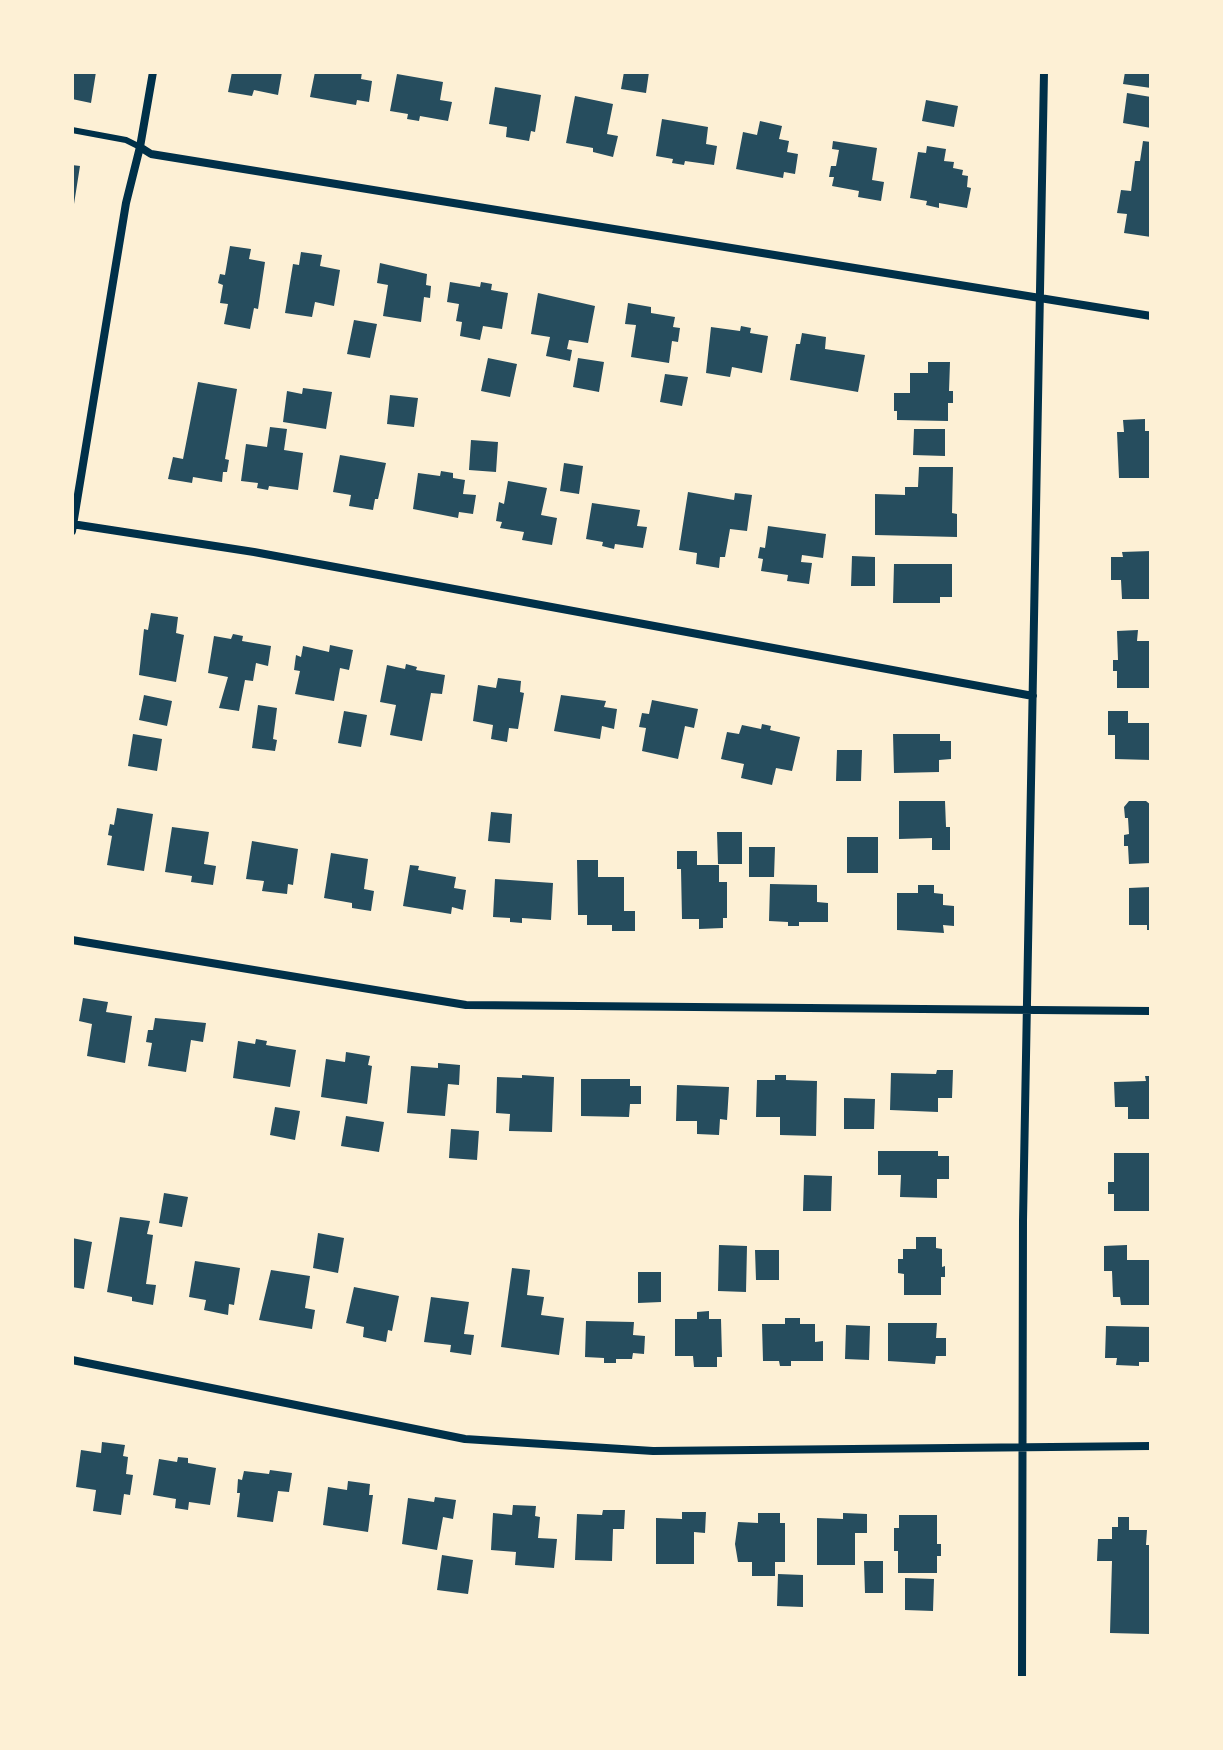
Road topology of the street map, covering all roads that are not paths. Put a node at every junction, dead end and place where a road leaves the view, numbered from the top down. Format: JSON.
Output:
{"nodes":[{"id":1,"x":153,"y":72,"type":"edge"},
{"id":2,"x":1044,"y":72,"type":"edge"},
{"id":3,"x":72,"y":130,"type":"edge"},
{"id":4,"x":140,"y":147,"type":"junction"},
{"id":5,"x":1041,"y":298,"type":"junction"},
{"id":6,"x":1151,"y":316,"type":"edge"},
{"id":7,"x":72,"y":527,"type":"edge"},
{"id":8,"x":1033,"y":696,"type":"junction"},
{"id":9,"x":72,"y":940,"type":"edge"},
{"id":10,"x":1027,"y":1010,"type":"junction"},
{"id":11,"x":1151,"y":1011,"type":"edge"},
{"id":12,"x":72,"y":1360,"type":"edge"},
{"id":13,"x":1151,"y":1446,"type":"edge"},
{"id":14,"x":1022,"y":1448,"type":"junction"},
{"id":15,"x":1022,"y":1678,"type":"edge"}],
"edges":[{"from":1,"to":4,"type":"street"},
{"from":2,"to":5,"type":"street"},
{"from":3,"to":4,"type":"lane"},
{"from":4,"to":5,"type":"street"},
{"from":4,"to":7,"type":"street"},
{"from":5,"to":6,"type":"street"},
{"from":5,"to":8,"type":"street"},
{"from":7,"to":8,"type":"street"},
{"from":8,"to":10,"type":"street"},
{"from":9,"to":10,"type":"street"},
{"from":10,"to":11,"type":"street"},
{"from":10,"to":14,"type":"street"},
{"from":12,"to":14,"type":"street"},
{"from":13,"to":14,"type":"street"},
{"from":14,"to":15,"type":"street"}]}
